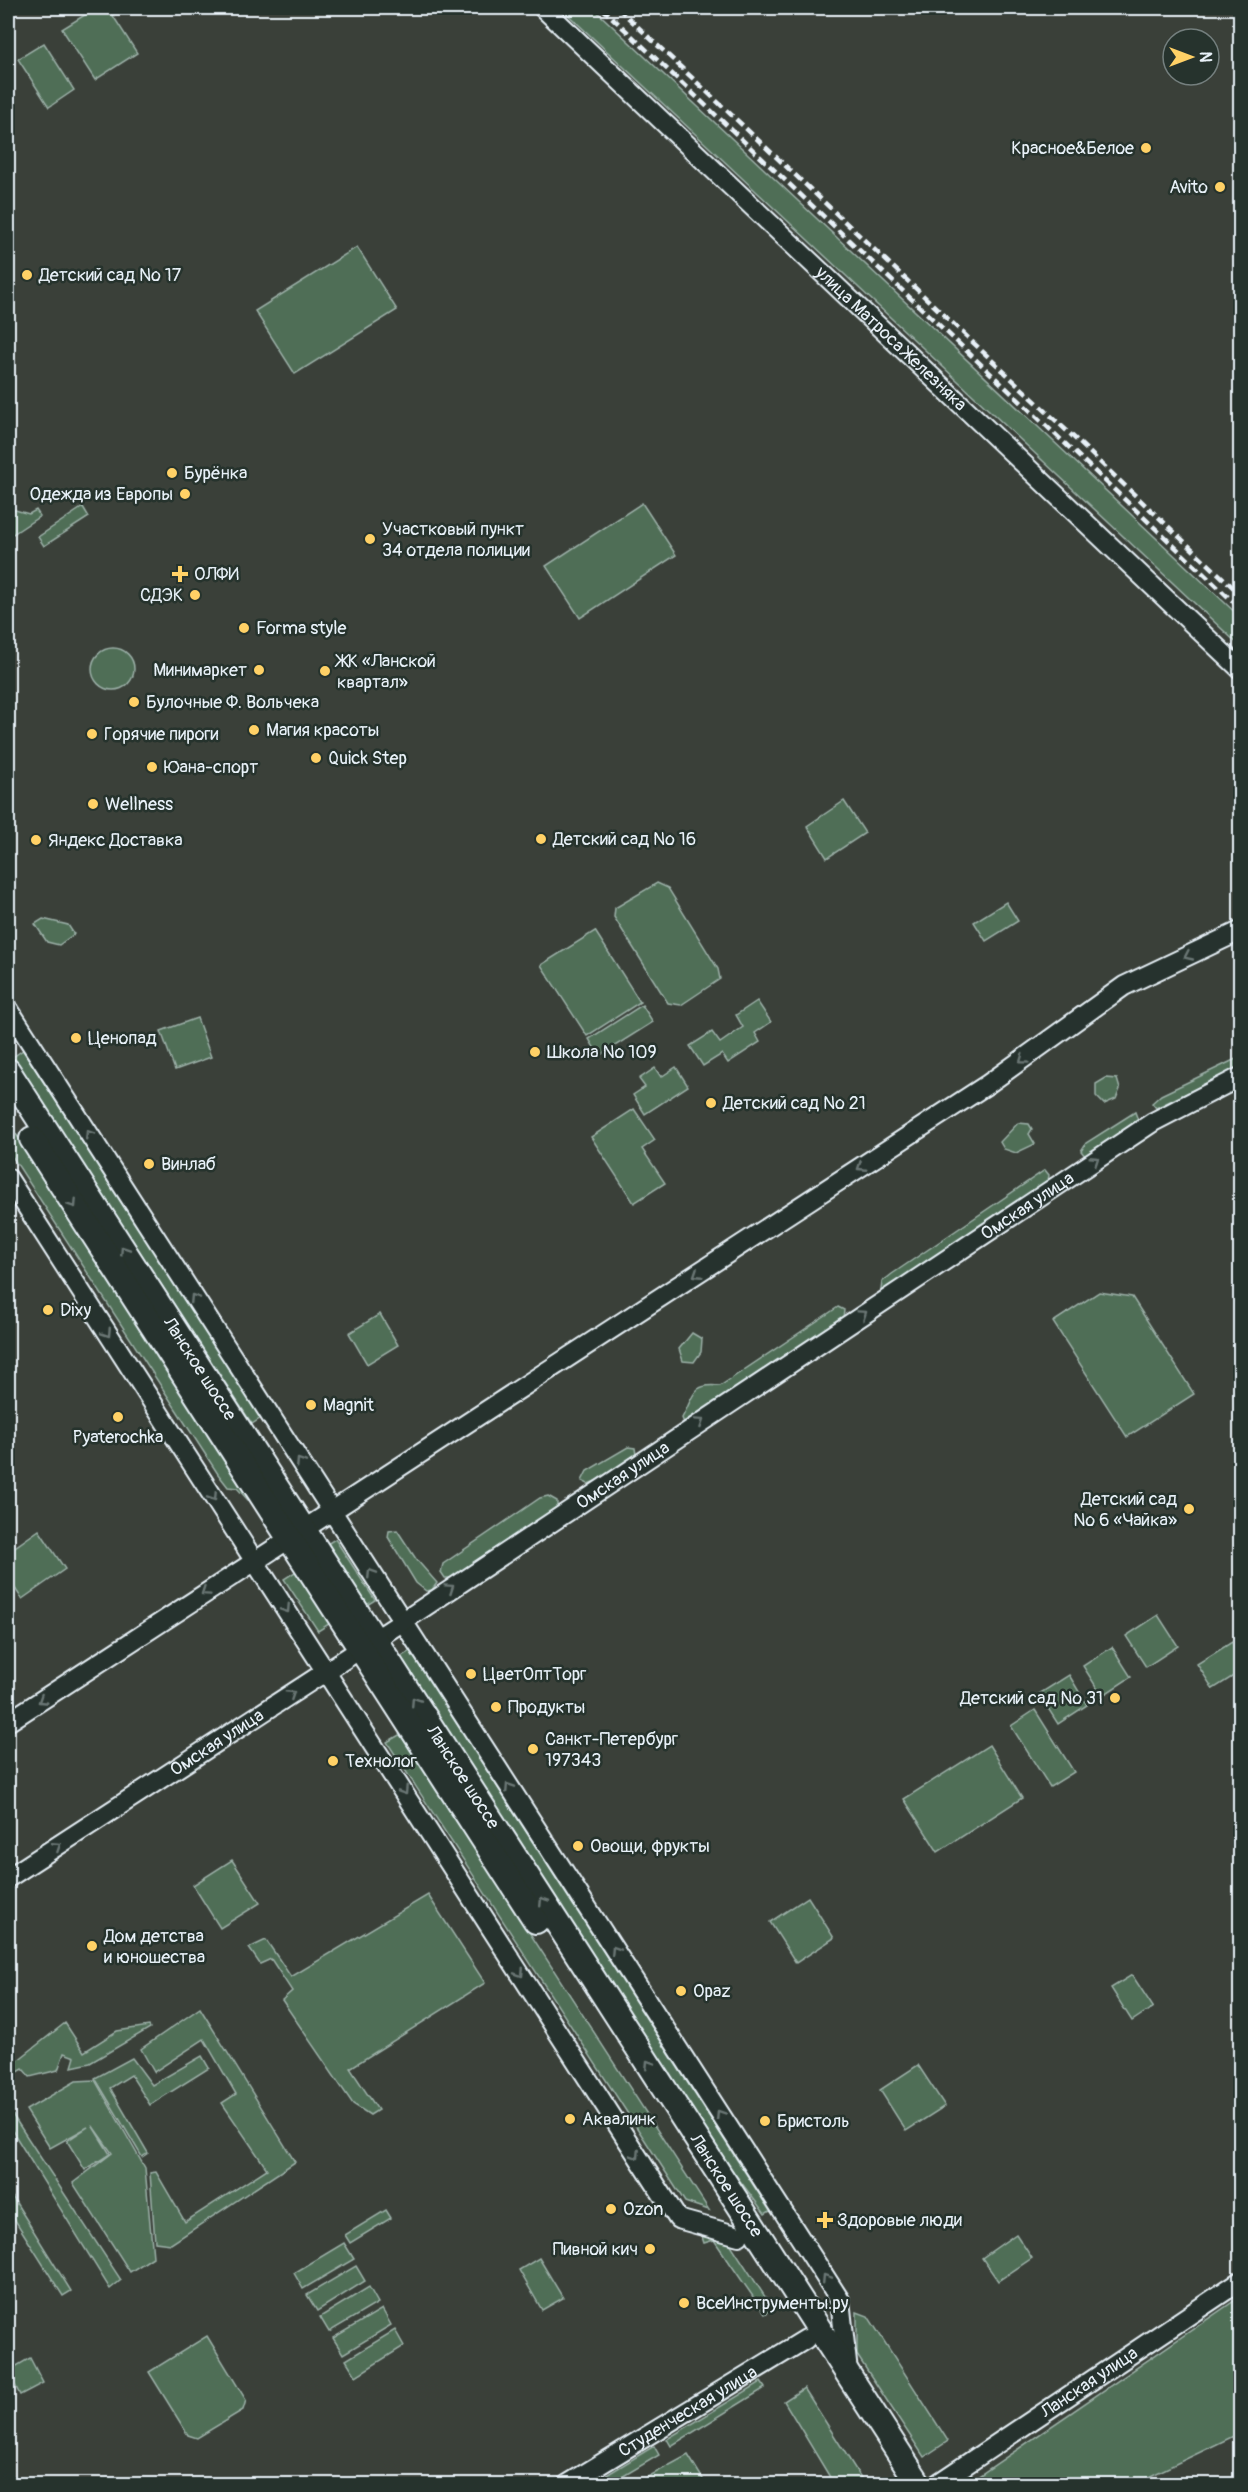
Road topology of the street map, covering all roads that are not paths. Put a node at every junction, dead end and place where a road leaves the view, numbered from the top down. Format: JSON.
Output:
{"nodes":[{"id":1,"x":543,"y":8,"type":"edge"},
{"id":2,"x":1240,"y":669,"type":"edge"},
{"id":3,"x":1240,"y":931,"type":"edge"},
{"id":4,"x":8,"y":1008,"type":"edge"},
{"id":5,"x":8,"y":1071,"type":"edge"},
{"id":6,"x":1240,"y":1077,"type":"edge"},
{"id":7,"x":8,"y":1102,"type":"edge"},
{"id":8,"x":8,"y":1178,"type":"edge"},
{"id":9,"x":331,"y":1512,"type":"junction"},
{"id":10,"x":296,"y":1533,"type":"junction"},
{"id":11,"x":254,"y":1560,"type":"junction"},
{"id":12,"x":402,"y":1622,"type":"junction"},
{"id":13,"x":368,"y":1644,"type":"junction"},
{"id":14,"x":327,"y":1671,"type":"junction"},
{"id":15,"x":8,"y":1722,"type":"edge"},
{"id":16,"x":8,"y":1878,"type":"edge"},
{"id":17,"x":739,"y":2236,"type":"junction"},
{"id":18,"x":1240,"y":2281,"type":"edge"},
{"id":19,"x":806,"y":2339,"type":"junction"},
{"id":20,"x":848,"y":2374,"type":"junction"},
{"id":21,"x":568,"y":2484,"type":"edge"},
{"id":22,"x":900,"y":2484,"type":"edge"},
{"id":23,"x":919,"y":2484,"type":"edge"},
{"id":24,"x":937,"y":2484,"type":"edge"}],
"edges":[{"from":1,"to":2,"type":"street","name":"улица Матроса Железняка"},
{"from":3,"to":9,"type":"street","one_way":true},
{"from":9,"to":4,"type":"street","one_way":true},
{"from":10,"to":5,"type":"main road","name":"Ланское шоссе","one_way":true},
{"from":12,"to":6,"type":"street","name":"Омская улица","one_way":true},
{"from":7,"to":10,"type":"main road","name":"Ланское шоссе","one_way":true},
{"from":8,"to":11,"type":"street","one_way":true},
{"from":9,"to":10,"type":"street"},
{"from":12,"to":9,"type":"street","one_way":true},
{"from":10,"to":11,"type":"street"},
{"from":10,"to":13,"type":"main road","name":"Ланское шоссе"},
{"from":11,"to":14,"type":"street","one_way":true},
{"from":11,"to":15,"type":"street","one_way":true},
{"from":12,"to":13,"type":"street","name":"Омская улица"},
{"from":20,"to":12,"type":"street","one_way":true},
{"from":13,"to":14,"type":"street","name":"Омская улица"},
{"from":13,"to":17,"type":"main road","name":"Ланское шоссе"},
{"from":20,"to":13,"type":"main road","name":"Ланское шоссе","one_way":true},
{"from":16,"to":14,"type":"street","name":"Омская улица","one_way":true},
{"from":14,"to":17,"type":"street","one_way":true},
{"from":17,"to":19,"type":"main road","name":"Ланское шоссе"},
{"from":18,"to":24,"type":"street","name":"Ланская улица"},
{"from":19,"to":21,"type":"street","name":"Студенческая улица"},
{"from":19,"to":22,"type":"main road","name":"Ланское шоссе"},
{"from":20,"to":23,"type":"main road","name":"Ланское шоссе"}]}
